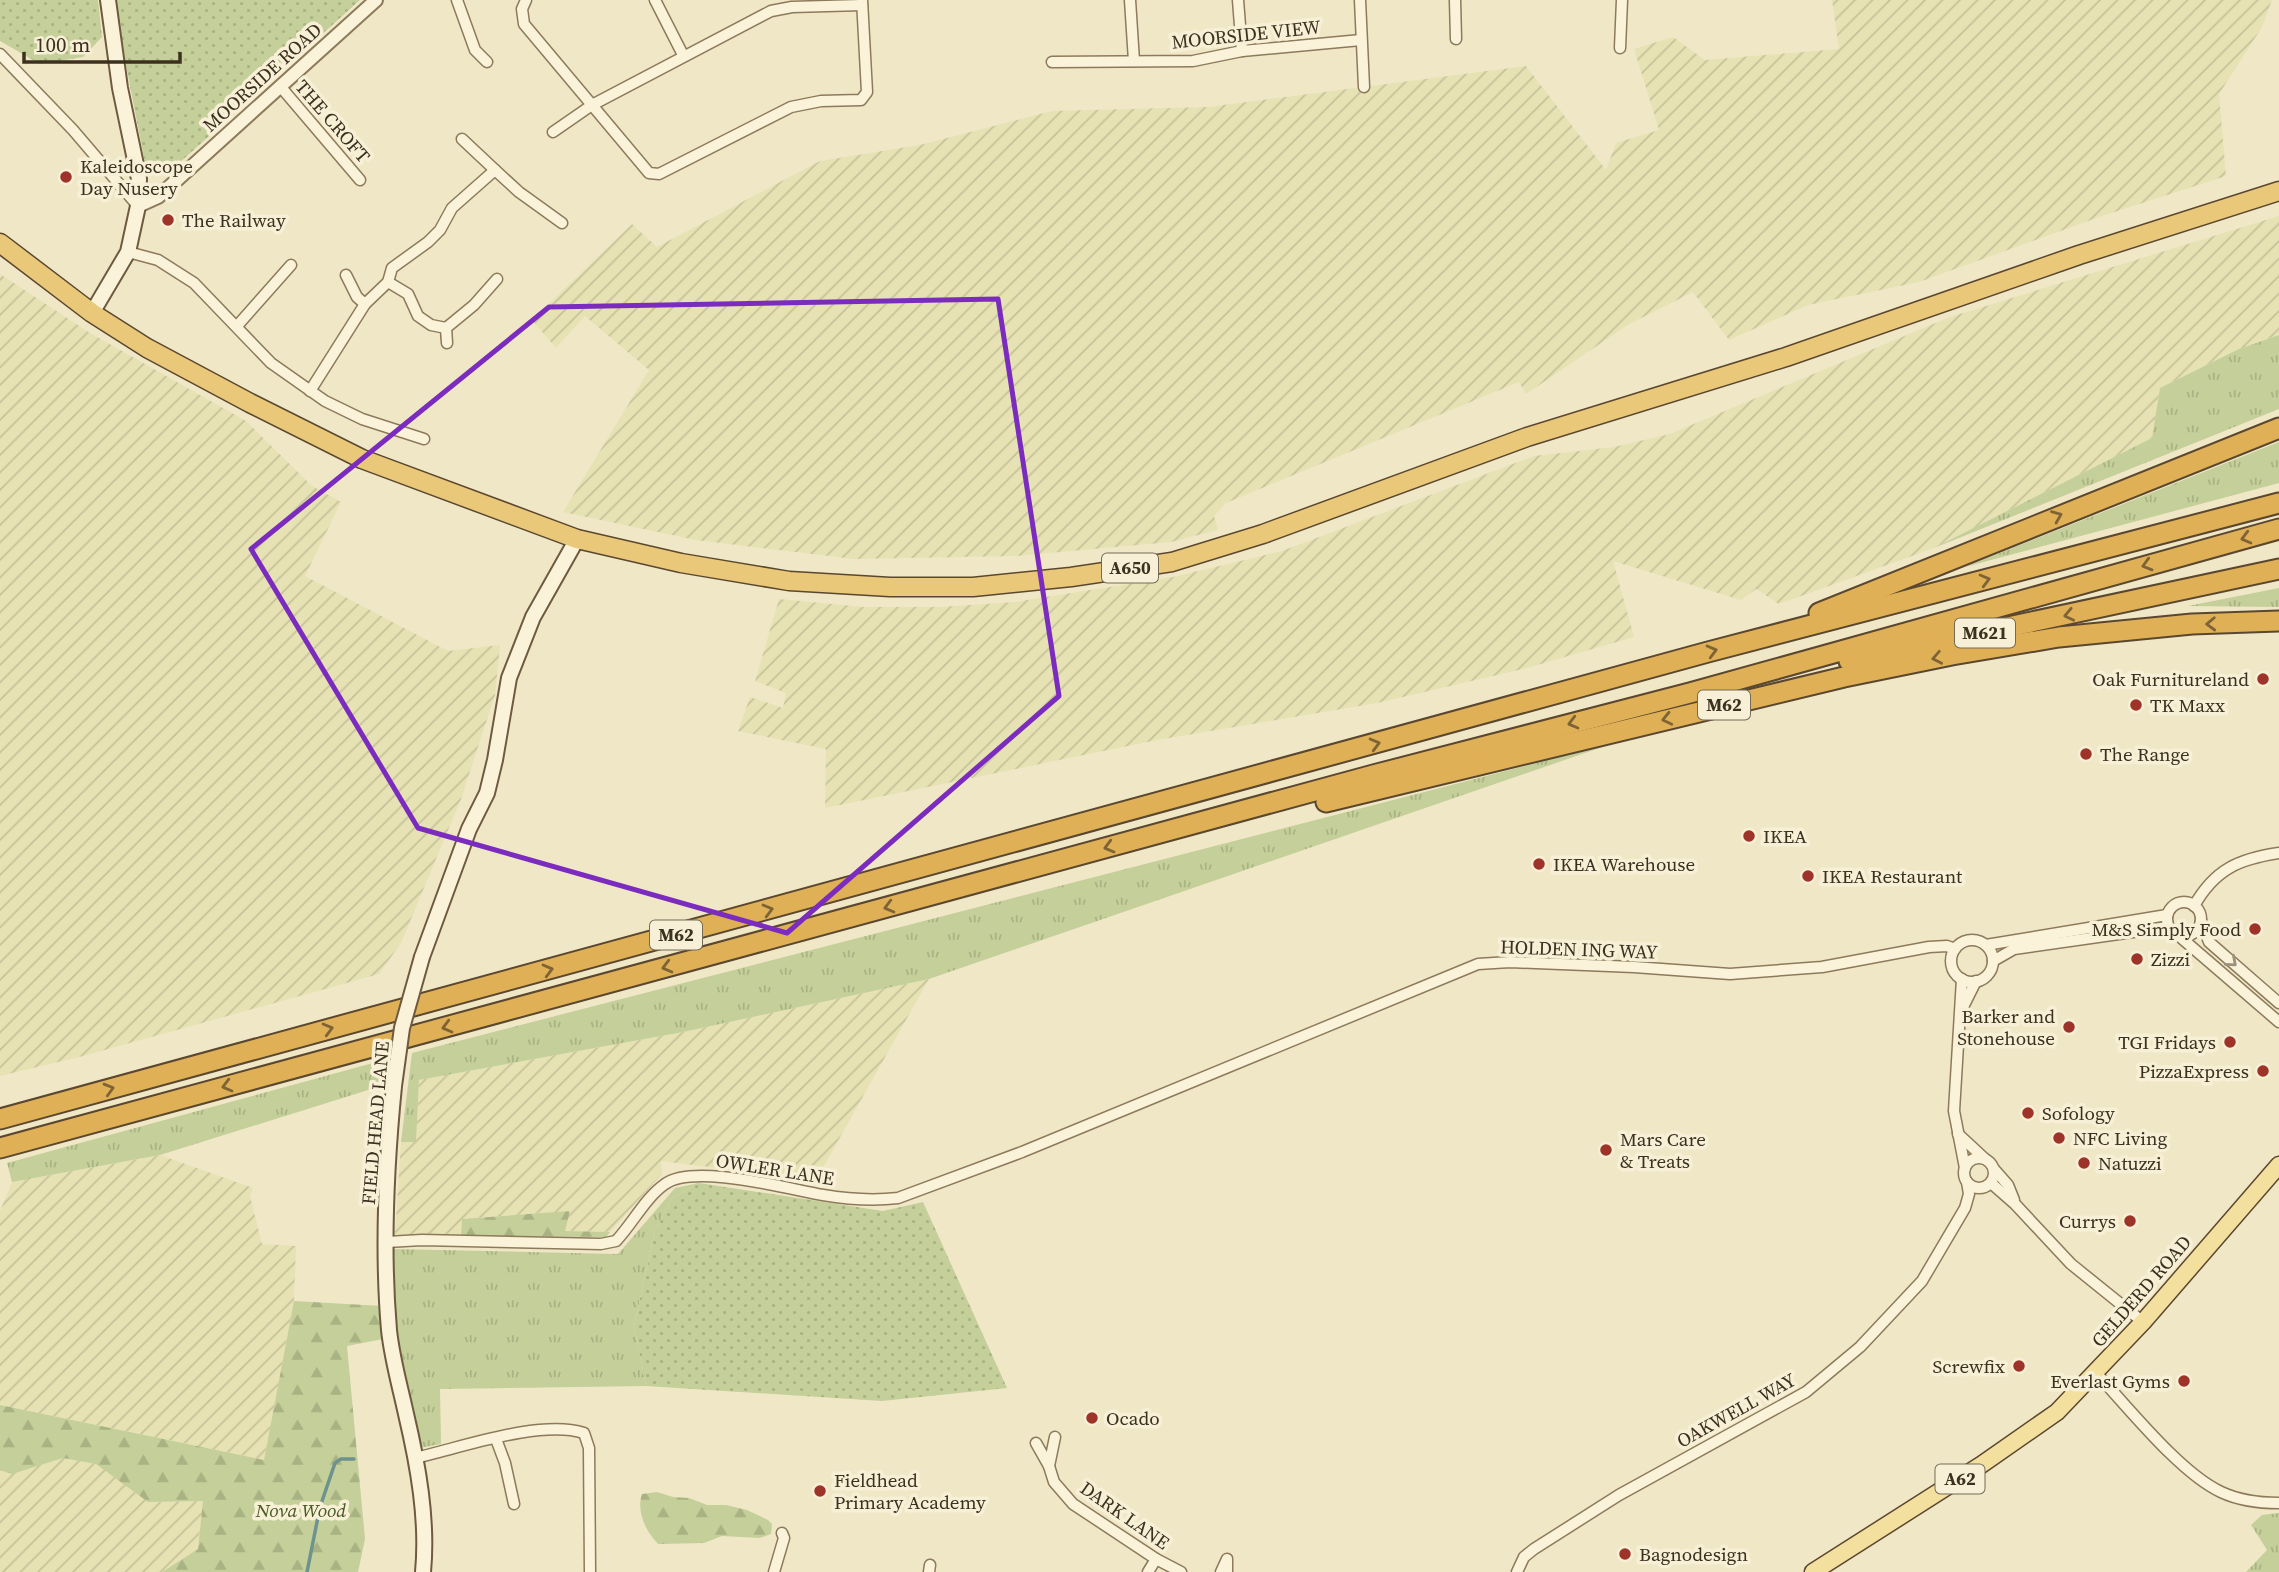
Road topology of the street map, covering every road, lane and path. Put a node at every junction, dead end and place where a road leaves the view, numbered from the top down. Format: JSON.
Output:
{"nodes":[{"id":1,"x":108,"y":0,"type":"edge"},
{"id":2,"x":376,"y":0,"type":"edge"},
{"id":3,"x":457,"y":0,"type":"edge"},
{"id":4,"x":526,"y":0,"type":"edge"},
{"id":5,"x":655,"y":0,"type":"edge"},
{"id":6,"x":1130,"y":0,"type":"edge"},
{"id":7,"x":1238,"y":0,"type":"edge"},
{"id":8,"x":1360,"y":0,"type":"edge"},
{"id":9,"x":1455,"y":0,"type":"edge"},
{"id":10,"x":1622,"y":0,"type":"edge"},
{"id":11,"x":862,"y":2,"type":"edge"},
{"id":12,"x":1456,"y":39,"type":"dead end"},
{"id":13,"x":1361,"y":40,"type":"junction"},
{"id":14,"x":1620,"y":48,"type":"dead end"},
{"id":15,"x":1242,"y":51,"type":"junction"},
{"id":16,"x":0,"y":54,"type":"edge"},
{"id":17,"x":683,"y":55,"type":"junction"},
{"id":18,"x":1134,"y":61,"type":"junction"},
{"id":19,"x":487,"y":62,"type":"dead end"},
{"id":20,"x":1052,"y":62,"type":"dead end"},
{"id":21,"x":280,"y":86,"type":"junction"},
{"id":22,"x":1364,"y":87,"type":"dead end"},
{"id":23,"x":592,"y":105,"type":"junction"},
{"id":24,"x":553,"y":132,"type":"dead end"},
{"id":25,"x":462,"y":139,"type":"dead end"},
{"id":26,"x":495,"y":170,"type":"junction"},
{"id":27,"x":360,"y":180,"type":"dead end"},
{"id":28,"x":2279,"y":191,"type":"edge"},
{"id":29,"x":138,"y":206,"type":"junction"},
{"id":30,"x":562,"y":223,"type":"dead end"},
{"id":31,"x":0,"y":243,"type":"edge"},
{"id":32,"x":128,"y":252,"type":"junction"},
{"id":33,"x":291,"y":265,"type":"dead end"},
{"id":34,"x":346,"y":275,"type":"dead end"},
{"id":35,"x":497,"y":279,"type":"dead end"},
{"id":36,"x":388,"y":282,"type":"junction"},
{"id":37,"x":365,"y":304,"type":"junction"},
{"id":38,"x":92,"y":313,"type":"junction"},
{"id":39,"x":237,"y":326,"type":"junction"},
{"id":40,"x":446,"y":328,"type":"junction"},
{"id":41,"x":447,"y":343,"type":"dead end"},
{"id":42,"x":310,"y":391,"type":"junction"},
{"id":43,"x":2279,"y":428,"type":"edge"},
{"id":44,"x":424,"y":439,"type":"dead end"},
{"id":45,"x":2279,"y":503,"type":"edge"},
{"id":46,"x":2279,"y":528,"type":"edge"},
{"id":47,"x":577,"y":539,"type":"junction"},
{"id":48,"x":2279,"y":569,"type":"edge"},
{"id":49,"x":2279,"y":621,"type":"edge"},
{"id":50,"x":1753,"y":640,"type":"junction"},
{"id":51,"x":1690,"y":693,"type":"junction"},
{"id":52,"x":1175,"y":829,"type":"junction"},
{"id":53,"x":2279,"y":853,"type":"edge"},
{"id":54,"x":2194,"y":905,"type":"junction"},
{"id":55,"x":2167,"y":915,"type":"junction"},
{"id":56,"x":2201,"y":921,"type":"junction"},
{"id":57,"x":2168,"y":927,"type":"junction"},
{"id":58,"x":2056,"y":933,"type":"junction"},
{"id":59,"x":2179,"y":936,"type":"junction"},
{"id":60,"x":2079,"y":940,"type":"junction"},
{"id":61,"x":1986,"y":945,"type":"junction"},
{"id":62,"x":1929,"y":947,"type":"junction"},
{"id":63,"x":1955,"y":949,"type":"junction"},
{"id":64,"x":1993,"y":961,"type":"junction"},
{"id":65,"x":1952,"y":962,"type":"junction"},
{"id":66,"x":1962,"y":979,"type":"junction"},
{"id":67,"x":1976,"y":981,"type":"junction"},
{"id":68,"x":2275,"y":1000,"type":"edge"},
{"id":69,"x":1960,"y":1015,"type":"junction"},
{"id":70,"x":2279,"y":1022,"type":"edge"},
{"id":71,"x":1127,"y":1107,"type":"joint"},
{"id":72,"x":0,"y":1119,"type":"edge"},
{"id":73,"x":1958,"y":1134,"type":"junction"},
{"id":74,"x":0,"y":1148,"type":"edge"},
{"id":75,"x":1984,"y":1159,"type":"junction"},
{"id":76,"x":2279,"y":1165,"type":"edge"},
{"id":77,"x":1965,"y":1168,"type":"junction"},
{"id":78,"x":1994,"y":1169,"type":"junction"},
{"id":79,"x":1967,"y":1182,"type":"junction"},
{"id":80,"x":1987,"y":1185,"type":"junction"},
{"id":81,"x":2015,"y":1204,"type":"junction"},
{"id":82,"x":1965,"y":1208,"type":"junction"},
{"id":83,"x":387,"y":1242,"type":"junction"},
{"id":84,"x":2143,"y":1322,"type":"junction"},
{"id":85,"x":2096,"y":1373,"type":"junction"},
{"id":86,"x":1055,"y":1437,"type":"dead end"},
{"id":87,"x":496,"y":1439,"type":"junction"},
{"id":88,"x":1036,"y":1443,"type":"dead end"},
{"id":89,"x":415,"y":1458,"type":"junction"},
{"id":90,"x":1049,"y":1466,"type":"junction"},
{"id":91,"x":2279,"y":1503,"type":"edge"},
{"id":92,"x":514,"y":1504,"type":"dead end"},
{"id":93,"x":782,"y":1533,"type":"dead end"},
{"id":94,"x":1156,"y":1559,"type":"junction"},
{"id":95,"x":423,"y":1572,"type":"edge"},
{"id":96,"x":590,"y":1572,"type":"edge"},
{"id":97,"x":774,"y":1572,"type":"edge"},
{"id":98,"x":1149,"y":1572,"type":"edge"},
{"id":99,"x":1181,"y":1572,"type":"edge"},
{"id":100,"x":1221,"y":1572,"type":"edge"},
{"id":101,"x":1227,"y":1572,"type":"edge"},
{"id":102,"x":1517,"y":1572,"type":"edge"},
{"id":103,"x":1813,"y":1572,"type":"edge"}],
"edges":[{"from":1,"to":29,"type":"main road"},
{"from":2,"to":21,"type":"street","name":"MOORSIDE ROAD"},
{"from":3,"to":19,"type":"street"},
{"from":4,"to":23,"type":"street"},
{"from":5,"to":17,"type":"street"},
{"from":6,"to":18,"type":"street"},
{"from":7,"to":15,"type":"street"},
{"from":8,"to":13,"type":"street"},
{"from":9,"to":12,"type":"street"},
{"from":10,"to":14,"type":"street"},
{"from":11,"to":17,"type":"street"},
{"from":11,"to":23,"type":"street"},
{"from":13,"to":15,"type":"street","name":"MOORSIDE VIEW"},
{"from":13,"to":22,"type":"street"},
{"from":15,"to":18,"type":"street","name":"MOORSIDE VIEW"},
{"from":16,"to":29,"type":"street"},
{"from":17,"to":23,"type":"street"},
{"from":18,"to":20,"type":"street","name":"MOORSIDE VIEW"},
{"from":21,"to":27,"type":"street","name":"THE CROFT"},
{"from":21,"to":29,"type":"street","name":"MOORSIDE ROAD"},
{"from":23,"to":24,"type":"street"},
{"from":25,"to":26,"type":"street"},
{"from":26,"to":30,"type":"street"},
{"from":26,"to":36,"type":"street"},
{"from":28,"to":47,"type":"highway","number":"A650"},
{"from":29,"to":32,"type":"main road"},
{"from":31,"to":38,"type":"highway","number":"A650"},
{"from":32,"to":38,"type":"main road"},
{"from":32,"to":39,"type":"street"},
{"from":33,"to":39,"type":"street"},
{"from":34,"to":37,"type":"street"},
{"from":35,"to":40,"type":"street"},
{"from":36,"to":37,"type":"street"},
{"from":36,"to":40,"type":"street"},
{"from":37,"to":42,"type":"street"},
{"from":38,"to":47,"type":"highway","number":"A650"},
{"from":39,"to":42,"type":"street"},
{"from":40,"to":41,"type":"street"},
{"from":42,"to":44,"type":"street"},
{"from":50,"to":43,"type":"highway","one_way":true},
{"from":50,"to":45,"type":"highway","number":"M62","one_way":true},
{"from":46,"to":51,"type":"highway","number":"M62","one_way":true},
{"from":47,"to":83,"type":"main road","name":"FIELD HEAD LANE","bridge":true},
{"from":48,"to":51,"type":"highway","number":"M621","one_way":true},
{"from":49,"to":52,"type":"highway","number":"M62","one_way":true},
{"from":72,"to":50,"type":"highway","number":"M62","one_way":true},
{"from":51,"to":52,"type":"highway","number":"M62","one_way":true},
{"from":52,"to":74,"type":"highway","number":"M62","one_way":true},
{"from":53,"to":54,"type":"street"},
{"from":54,"to":55,"type":"street","name":"HOLDEN ING WAY"},
{"from":54,"to":56,"type":"street"},
{"from":55,"to":57,"type":"street"},
{"from":55,"to":58,"type":"street","name":"HOLDEN ING WAY"},
{"from":56,"to":59,"type":"street"},
{"from":56,"to":68,"type":"street","one_way":true},
{"from":57,"to":59,"type":"street"},
{"from":57,"to":60,"type":"street","name":"HOLDEN ING WAY"},
{"from":58,"to":60,"type":"street","name":"HOLDEN ING WAY"},
{"from":58,"to":61,"type":"street","name":"HOLDEN ING WAY"},
{"from":59,"to":70,"type":"street"},
{"from":60,"to":64,"type":"street","name":"HOLDEN ING WAY"},
{"from":61,"to":63,"type":"street","name":"HOLDEN ING WAY"},
{"from":61,"to":64,"type":"street"},
{"from":62,"to":63,"type":"street","name":"HOLDEN ING WAY"},
{"from":62,"to":65,"type":"street"},
{"from":62,"to":71,"type":"street","name":"HOLDEN ING WAY"},
{"from":63,"to":65,"type":"street"},
{"from":64,"to":67,"type":"street","name":"HOLDEN ING WAY"},
{"from":65,"to":66,"type":"street"},
{"from":66,"to":67,"type":"street"},
{"from":66,"to":69,"type":"street"},
{"from":67,"to":69,"type":"street","name":"HOLDEN ING WAY"},
{"from":68,"to":70,"type":"street"},
{"from":69,"to":73,"type":"street"},
{"from":71,"to":83,"type":"street","name":"OWLER LANE"},
{"from":73,"to":75,"type":"street"},
{"from":73,"to":77,"type":"street"},
{"from":75,"to":77,"type":"street"},
{"from":75,"to":78,"type":"street"},
{"from":76,"to":84,"type":"main road","name":"GELDERD ROAD","number":"A62"},
{"from":77,"to":79,"type":"street"},
{"from":78,"to":80,"type":"street"},
{"from":78,"to":81,"type":"street"},
{"from":79,"to":80,"type":"street"},
{"from":79,"to":82,"type":"street","name":"OAKWELL WAY"},
{"from":80,"to":81,"type":"street"},
{"from":80,"to":82,"type":"street","name":"OAKWELL WAY"},
{"from":81,"to":84,"type":"street"},
{"from":82,"to":102,"type":"street","name":"OAKWELL WAY"},
{"from":83,"to":89,"type":"main road","name":"FIELD HEAD LANE"},
{"from":84,"to":85,"type":"main road","name":"GELDERD ROAD","number":"A62"},
{"from":85,"to":91,"type":"street"},
{"from":85,"to":103,"type":"main road","name":"GELDERD ROAD","number":"A62"},
{"from":86,"to":90,"type":"street"},
{"from":87,"to":89,"type":"street"},
{"from":87,"to":92,"type":"street"},
{"from":87,"to":96,"type":"street"},
{"from":88,"to":90,"type":"street","name":"DARK LANE"},
{"from":89,"to":95,"type":"main road","name":"FIELD HEAD LANE"},
{"from":90,"to":94,"type":"street","name":"DARK LANE"},
{"from":93,"to":97,"type":"street"},
{"from":94,"to":98,"type":"street"},
{"from":94,"to":99,"type":"street","name":"DARK LANE"},
{"from":100,"to":101,"type":"street"}]}
